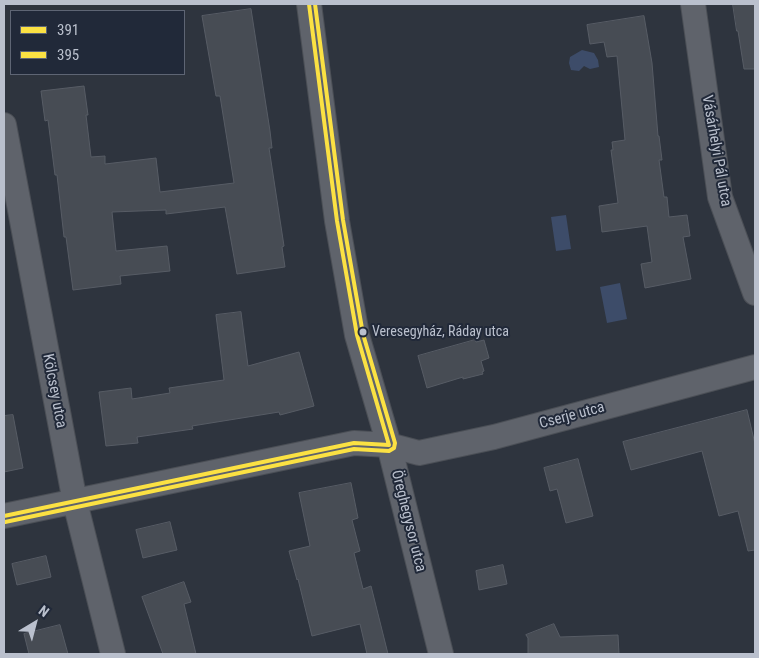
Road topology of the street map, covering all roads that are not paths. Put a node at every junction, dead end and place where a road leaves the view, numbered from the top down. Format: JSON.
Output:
{"nodes":[{"id":1,"x":309,"y":4,"type":"edge"},
{"id":2,"x":693,"y":4,"type":"edge"},
{"id":3,"x":4,"y":125,"type":"edge"},
{"id":4,"x":755,"y":293,"type":"edge"},
{"id":5,"x":755,"y":368,"type":"edge"},
{"id":6,"x":389,"y":445,"type":"junction"},
{"id":7,"x":75,"y":502,"type":"junction"},
{"id":8,"x":4,"y":516,"type":"edge"},
{"id":9,"x":113,"y":654,"type":"edge"},
{"id":10,"x":441,"y":654,"type":"edge"}],
"edges":[{"from":1,"to":6,"type":"street","name":"Öreghegysor utca"},
{"from":2,"to":4,"type":"street","name":"Vásárhelyi Pál utca"},
{"from":3,"to":7,"type":"street","name":"Kölcsey utca"},
{"from":5,"to":6,"type":"street","name":"Cserje utca"},
{"from":6,"to":7,"type":"street","name":"Cserje utca"},
{"from":6,"to":10,"type":"street","name":"Öreghegysor utca"},
{"from":7,"to":8,"type":"street","name":"Cserje utca"},
{"from":7,"to":9,"type":"street","name":"Kölcsey utca"}]}
